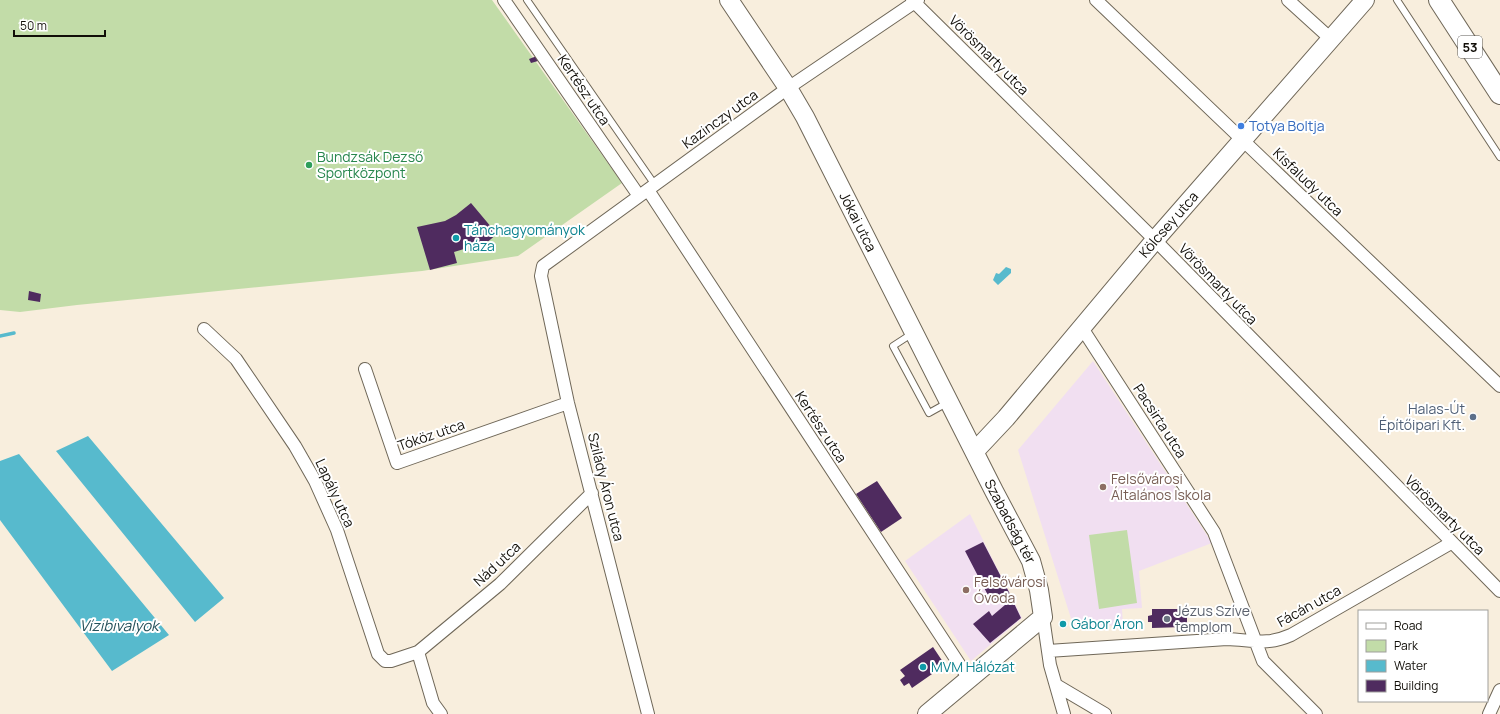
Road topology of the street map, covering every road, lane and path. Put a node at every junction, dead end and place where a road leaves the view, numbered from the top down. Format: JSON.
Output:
{"nodes":[{"id":1,"x":504,"y":0,"type":"edge"},
{"id":2,"x":527,"y":0,"type":"edge"},
{"id":3,"x":728,"y":0,"type":"edge"},
{"id":4,"x":1096,"y":0,"type":"edge"},
{"id":5,"x":1288,"y":0,"type":"edge"},
{"id":6,"x":1365,"y":0,"type":"edge"},
{"id":7,"x":1398,"y":0,"type":"edge"},
{"id":8,"x":1439,"y":0,"type":"edge"},
{"id":9,"x":915,"y":1,"type":"edge"},
{"id":10,"x":1332,"y":40,"type":"junction"},
{"id":11,"x":788,"y":88,"type":"junction"},
{"id":12,"x":1500,"y":94,"type":"edge"},
{"id":13,"x":1242,"y":140,"type":"junction"},
{"id":14,"x":1500,"y":157,"type":"edge"},
{"id":15,"x":647,"y":191,"type":"junction"},
{"id":16,"x":1155,"y":240,"type":"junction"},
{"id":17,"x":543,"y":266,"type":"joint"},
{"id":18,"x":1082,"y":328,"type":"junction"},
{"id":19,"x":204,"y":329,"type":"dead end"},
{"id":20,"x":915,"y":332,"type":"junction"},
{"id":21,"x":365,"y":369,"type":"dead end"},
{"id":22,"x":1500,"y":386,"type":"edge"},
{"id":23,"x":950,"y":401,"type":"junction"},
{"id":24,"x":568,"y":403,"type":"junction"},
{"id":25,"x":975,"y":451,"type":"junction"},
{"id":26,"x":592,"y":493,"type":"junction"},
{"id":27,"x":1451,"y":543,"type":"junction"},
{"id":28,"x":1500,"y":591,"type":"edge"},
{"id":29,"x":1043,"y":617,"type":"junction"},
{"id":30,"x":1256,"y":642,"type":"junction"},
{"id":31,"x":1048,"y":651,"type":"junction"},
{"id":32,"x":418,"y":652,"type":"junction"},
{"id":33,"x":969,"y":679,"type":"junction"},
{"id":34,"x":1056,"y":685,"type":"junction"},
{"id":35,"x":1500,"y":690,"type":"edge"},
{"id":36,"x":441,"y":714,"type":"edge"},
{"id":37,"x":648,"y":714,"type":"edge"},
{"id":38,"x":927,"y":714,"type":"edge"},
{"id":39,"x":1064,"y":714,"type":"edge"},
{"id":40,"x":1105,"y":714,"type":"edge"},
{"id":41,"x":1316,"y":714,"type":"edge"},
{"id":42,"x":1489,"y":714,"type":"edge"}],
"edges":[{"from":1,"to":15,"type":"street","name":"Kertész utca"},
{"from":2,"to":15,"type":"lane"},
{"from":3,"to":11,"type":"street","name":"Jókai utca"},
{"from":4,"to":13,"type":"street","name":"Kisfaludy utca"},
{"from":5,"to":10,"type":"street"},
{"from":6,"to":10,"type":"street","name":"Kölcsey utca"},
{"from":7,"to":14,"type":"lane"},
{"from":8,"to":12,"type":"main road","number":"53"},
{"from":9,"to":11,"type":"street","name":"Kazinczy utca"},
{"from":9,"to":16,"type":"street","name":"Vörösmarty utca"},
{"from":10,"to":13,"type":"street","name":"Kölcsey utca"},
{"from":11,"to":15,"type":"street","name":"Kazinczy utca"},
{"from":11,"to":20,"type":"street","name":"Jókai utca"},
{"from":13,"to":16,"type":"street","name":"Kölcsey utca"},
{"from":13,"to":22,"type":"street","name":"Kisfaludy utca"},
{"from":15,"to":17,"type":"street","name":"Kazinczy utca"},
{"from":15,"to":33,"type":"street","name":"Kertész utca"},
{"from":16,"to":18,"type":"street","name":"Kölcsey utca"},
{"from":16,"to":27,"type":"street","name":"Vörösmarty utca"},
{"from":17,"to":24,"type":"street","name":"Szilády Áron utca"},
{"from":18,"to":25,"type":"street","name":"Kölcsey utca"},
{"from":18,"to":30,"type":"street","name":"Pacsirta utca"},
{"from":19,"to":32,"type":"street","name":"Lapály utca"},
{"from":20,"to":23,"type":"street","name":"Jókai utca"},
{"from":20,"to":23,"type":"lane"},
{"from":21,"to":24,"type":"street","name":"Tóköz utca"},
{"from":23,"to":25,"type":"street","name":"Jókai utca"},
{"from":24,"to":26,"type":"street","name":"Szilády Áron utca"},
{"from":25,"to":29,"type":"street","name":"Szabadság tér"},
{"from":26,"to":32,"type":"street","name":"Nád utca"},
{"from":26,"to":37,"type":"street","name":"Szilády Áron utca"},
{"from":27,"to":28,"type":"street","name":"Vörösmarty utca"},
{"from":27,"to":30,"type":"street","name":"Fácán utca"},
{"from":29,"to":31,"type":"street"},
{"from":29,"to":33,"type":"street"},
{"from":30,"to":31,"type":"street","name":"Fácán utca"},
{"from":30,"to":41,"type":"street","name":"Pacsirta utca"},
{"from":31,"to":34,"type":"street"},
{"from":32,"to":36,"type":"street"},
{"from":33,"to":38,"type":"street"},
{"from":34,"to":39,"type":"street"},
{"from":34,"to":40,"type":"street"},
{"from":35,"to":42,"type":"street"}]}
